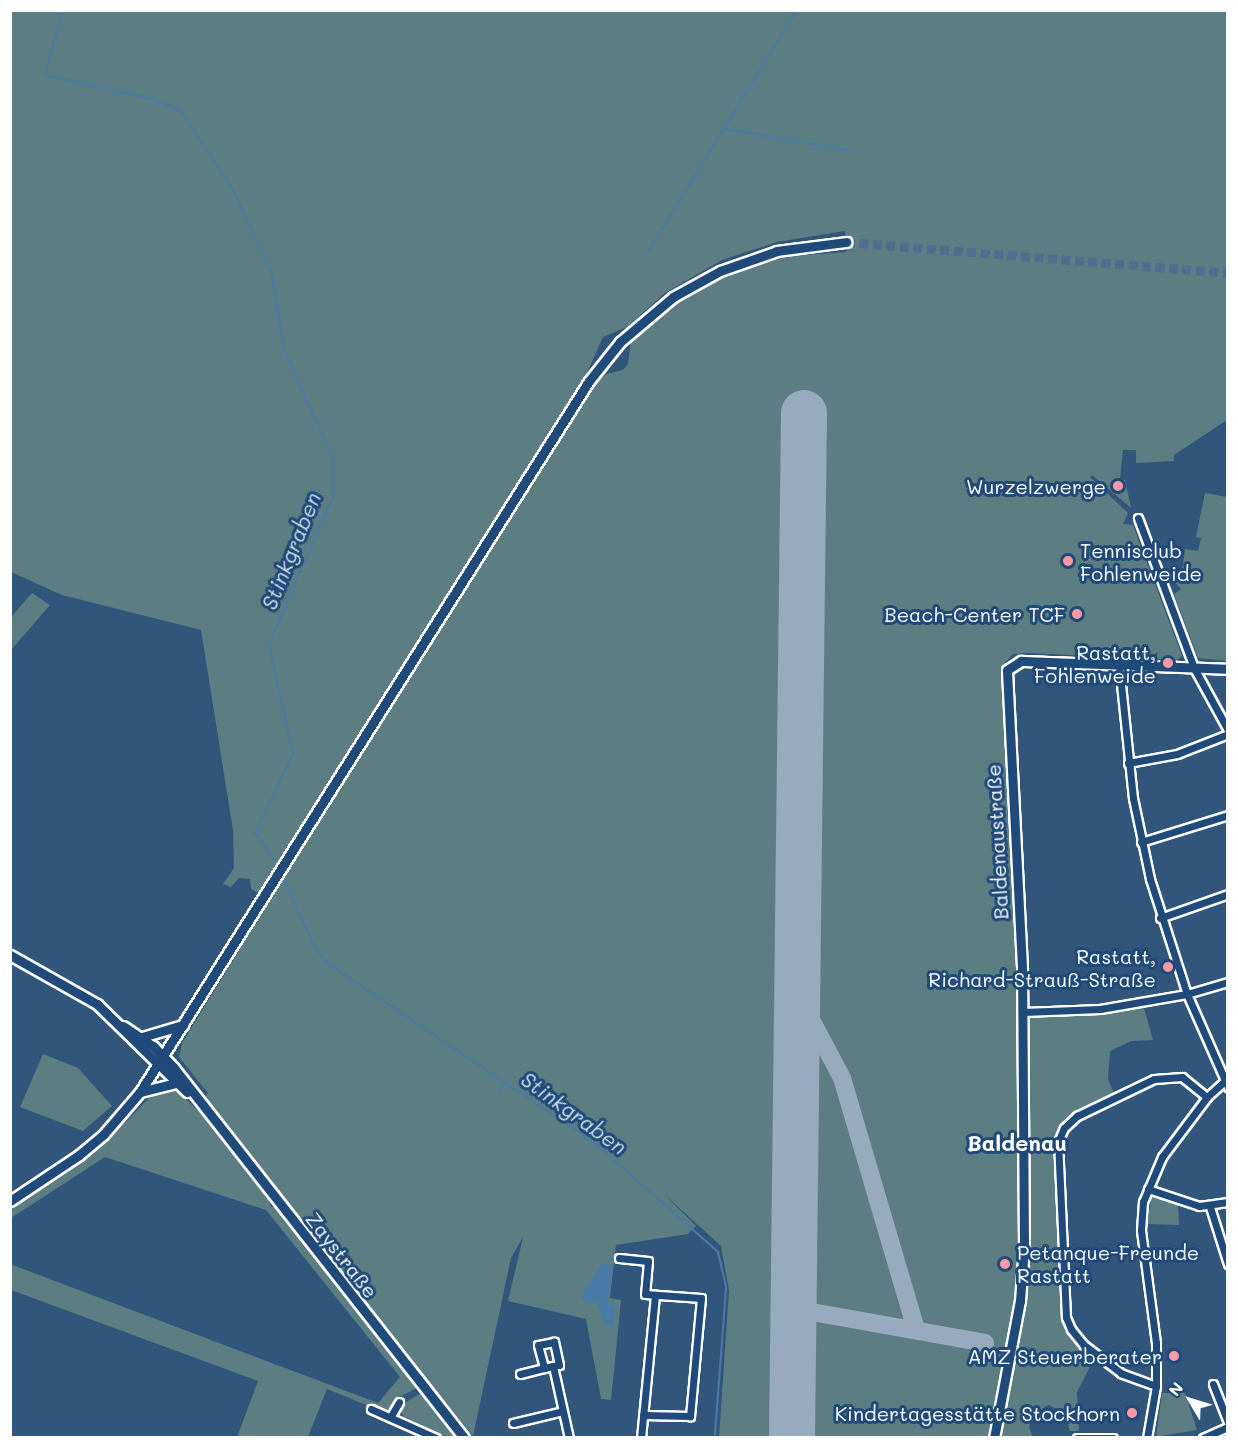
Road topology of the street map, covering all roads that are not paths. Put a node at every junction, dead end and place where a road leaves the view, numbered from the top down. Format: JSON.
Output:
{"nodes":[{"id":1,"x":846,"y":242,"type":"tunnel mouth"},
{"id":2,"x":1138,"y":519,"type":"dead end"},
{"id":3,"x":1119,"y":665,"type":"junction"},
{"id":4,"x":1194,"y":668,"type":"junction"},
{"id":5,"x":1227,"y":669,"type":"edge"},
{"id":6,"x":1227,"y":732,"type":"edge"},
{"id":7,"x":1128,"y":764,"type":"junction"},
{"id":8,"x":1227,"y":815,"type":"edge"},
{"id":9,"x":1141,"y":842,"type":"junction"},
{"id":10,"x":1227,"y":894,"type":"edge"},
{"id":11,"x":1160,"y":918,"type":"junction"},
{"id":12,"x":10,"y":955,"type":"edge"},
{"id":13,"x":1227,"y":982,"type":"edge"},
{"id":14,"x":1187,"y":994,"type":"junction"},
{"id":15,"x":1023,"y":1012,"type":"junction"},
{"id":16,"x":183,"y":1024,"type":"junction"},
{"id":17,"x":123,"y":1026,"type":"junction"},
{"id":18,"x":142,"y":1037,"type":"junction"},
{"id":19,"x":164,"y":1056,"type":"junction"},
{"id":20,"x":157,"y":1065,"type":"junction"},
{"id":21,"x":175,"y":1083,"type":"junction"},
{"id":22,"x":1226,"y":1084,"type":"edge"},
{"id":23,"x":140,"y":1092,"type":"junction"},
{"id":24,"x":194,"y":1097,"type":"junction"},
{"id":25,"x":1208,"y":1097,"type":"junction"},
{"id":26,"x":1148,"y":1189,"type":"junction"},
{"id":27,"x":10,"y":1201,"type":"edge"},
{"id":28,"x":1227,"y":1202,"type":"edge"},
{"id":29,"x":1210,"y":1207,"type":"junction"},
{"id":30,"x":619,"y":1258,"type":"dead end"},
{"id":31,"x":1227,"y":1264,"type":"edge"},
{"id":32,"x":655,"y":1295,"type":"junction"},
{"id":33,"x":553,"y":1366,"type":"junction"},
{"id":34,"x":543,"y":1368,"type":"junction"},
{"id":35,"x":520,"y":1374,"type":"dead end"},
{"id":36,"x":1213,"y":1384,"type":"dead end"},
{"id":37,"x":1156,"y":1386,"type":"junction"},
{"id":38,"x":399,"y":1401,"type":"dead end"},
{"id":39,"x":371,"y":1408,"type":"dead end"},
{"id":40,"x":563,"y":1412,"type":"junction"},
{"id":41,"x":643,"y":1415,"type":"junction"},
{"id":42,"x":391,"y":1416,"type":"junction"},
{"id":43,"x":1227,"y":1422,"type":"edge"},
{"id":44,"x":513,"y":1423,"type":"dead end"},
{"id":45,"x":1227,"y":1427,"type":"edge"},
{"id":46,"x":1212,"y":1436,"type":"edge"},
{"id":47,"x":436,"y":1437,"type":"edge"},
{"id":48,"x":464,"y":1437,"type":"edge"},
{"id":49,"x":569,"y":1437,"type":"edge"},
{"id":50,"x":641,"y":1437,"type":"edge"},
{"id":51,"x":994,"y":1437,"type":"edge"},
{"id":52,"x":1077,"y":1437,"type":"edge"},
{"id":53,"x":1113,"y":1437,"type":"edge"},
{"id":54,"x":1147,"y":1437,"type":"edge"},
{"id":55,"x":1203,"y":1437,"type":"edge"}],
"edges":[{"from":1,"to":16,"type":"street"},
{"from":2,"to":4,"type":"street"},
{"from":3,"to":4,"type":"street"},
{"from":3,"to":7,"type":"street"},
{"from":3,"to":15,"type":"street","name":"Baldenaustraße"},
{"from":4,"to":5,"type":"street"},
{"from":4,"to":6,"type":"street"},
{"from":6,"to":7,"type":"street"},
{"from":7,"to":9,"type":"street"},
{"from":8,"to":9,"type":"street"},
{"from":9,"to":11,"type":"street"},
{"from":10,"to":11,"type":"street"},
{"from":11,"to":14,"type":"street"},
{"from":12,"to":17,"type":"street"},
{"from":13,"to":14,"type":"street"},
{"from":14,"to":15,"type":"street"},
{"from":14,"to":22,"type":"street"},
{"from":15,"to":51,"type":"street","name":"Baldenaustraße"},
{"from":16,"to":18,"type":"street"},
{"from":16,"to":19,"type":"street"},
{"from":17,"to":18,"type":"street","name":"Zaystraße"},
{"from":17,"to":20,"type":"street","name":"Zaystraße"},
{"from":18,"to":19,"type":"street","name":"Zaystraße"},
{"from":19,"to":20,"type":"street"},
{"from":19,"to":24,"type":"street","name":"Zaystraße"},
{"from":20,"to":21,"type":"street","name":"Zaystraße"},
{"from":20,"to":23,"type":"street"},
{"from":21,"to":23,"type":"street"},
{"from":21,"to":24,"type":"street","name":"Zaystraße"},
{"from":22,"to":25,"type":"street"},
{"from":23,"to":27,"type":"street"},
{"from":24,"to":48,"type":"street","name":"Zaystraße"},
{"from":25,"to":26,"type":"street"},
{"from":25,"to":37,"type":"street"},
{"from":26,"to":29,"type":"street"},
{"from":26,"to":37,"type":"street"},
{"from":28,"to":29,"type":"street"},
{"from":29,"to":31,"type":"street"},
{"from":30,"to":32,"type":"street"},
{"from":32,"to":41,"type":"street"},
{"from":32,"to":41,"type":"street"},
{"from":33,"to":34,"type":"street"},
{"from":33,"to":34,"type":"street"},
{"from":33,"to":40,"type":"street"},
{"from":34,"to":35,"type":"street"},
{"from":36,"to":43,"type":"street"},
{"from":37,"to":54,"type":"street"},
{"from":38,"to":42,"type":"street"},
{"from":39,"to":42,"type":"street"},
{"from":40,"to":44,"type":"street"},
{"from":40,"to":49,"type":"street"},
{"from":41,"to":50,"type":"street"},
{"from":42,"to":47,"type":"street"},
{"from":45,"to":46,"type":"street"},
{"from":46,"to":55,"type":"street"},
{"from":52,"to":53,"type":"street"}]}
